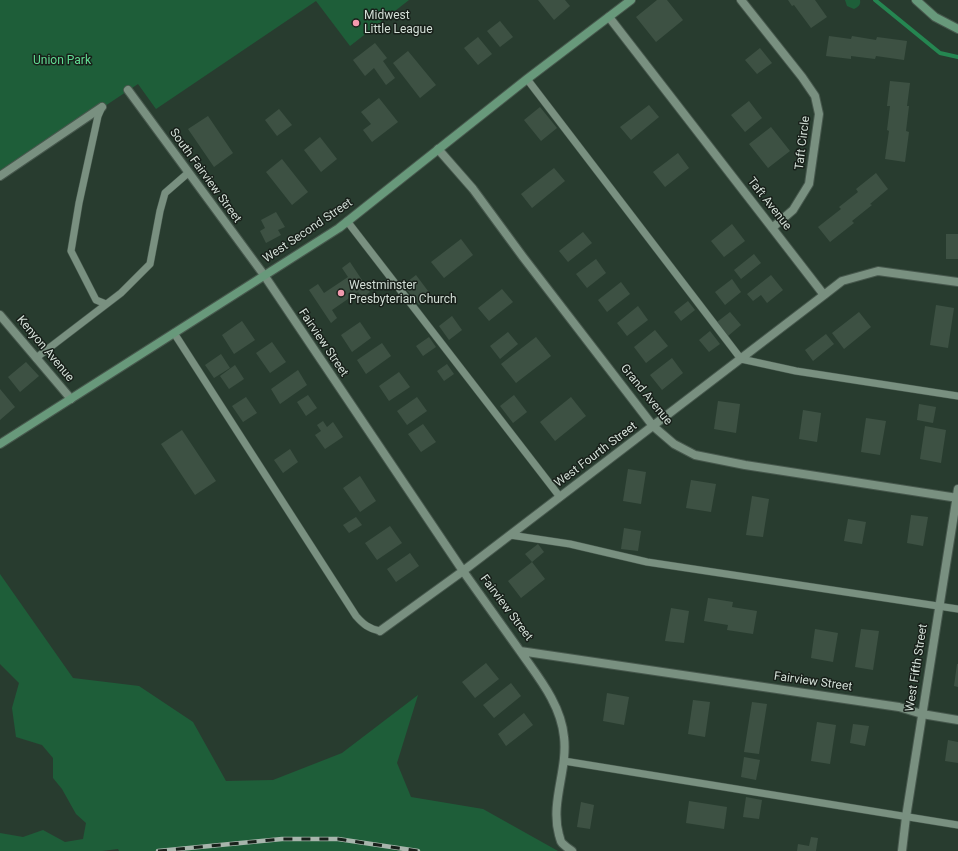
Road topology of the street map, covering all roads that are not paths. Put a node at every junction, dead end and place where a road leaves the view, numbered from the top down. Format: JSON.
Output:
{"nodes":[{"id":1,"x":631,"y":0,"type":"edge"},
{"id":2,"x":741,"y":0,"type":"edge"},
{"id":3,"x":916,"y":0,"type":"edge"},
{"id":4,"x":609,"y":17,"type":"junction"},
{"id":5,"x":958,"y":29,"type":"edge"},
{"id":6,"x":527,"y":79,"type":"junction"},
{"id":7,"x":128,"y":90,"type":"dead end"},
{"id":8,"x":102,"y":107,"type":"joint"},
{"id":9,"x":438,"y":149,"type":"junction"},
{"id":10,"x":188,"y":173,"type":"junction"},
{"id":11,"x":0,"y":176,"type":"edge"},
{"id":12,"x":347,"y":221,"type":"junction"},
{"id":13,"x":772,"y":228,"type":"junction"},
{"id":14,"x":264,"y":275,"type":"junction"},
{"id":15,"x":958,"y":282,"type":"edge"},
{"id":16,"x":824,"y":295,"type":"junction"},
{"id":17,"x":106,"y":304,"type":"junction"},
{"id":18,"x":0,"y":315,"type":"edge"},
{"id":19,"x":174,"y":333,"type":"junction"},
{"id":20,"x":36,"y":358,"type":"junction"},
{"id":21,"x":741,"y":359,"type":"junction"},
{"id":22,"x":958,"y":396,"type":"edge"},
{"id":23,"x":71,"y":399,"type":"junction"},
{"id":24,"x":653,"y":426,"type":"junction"},
{"id":25,"x":0,"y":444,"type":"edge"},
{"id":26,"x":958,"y":495,"type":"edge"},
{"id":27,"x":560,"y":497,"type":"junction"},
{"id":28,"x":510,"y":535,"type":"junction"},
{"id":29,"x":463,"y":571,"type":"junction"},
{"id":30,"x":939,"y":606,"type":"junction"},
{"id":31,"x":958,"y":609,"type":"edge"},
{"id":32,"x":380,"y":630,"type":"joint"},
{"id":33,"x":520,"y":651,"type":"junction"},
{"id":34,"x":922,"y":714,"type":"junction"},
{"id":35,"x":958,"y":720,"type":"edge"},
{"id":36,"x":564,"y":761,"type":"junction"},
{"id":37,"x":906,"y":817,"type":"junction"},
{"id":38,"x":958,"y":825,"type":"edge"},
{"id":39,"x":572,"y":851,"type":"edge"},
{"id":40,"x":902,"y":851,"type":"edge"}],
"edges":[{"from":1,"to":4,"type":"main road","name":"West Second Street"},
{"from":2,"to":13,"type":"street","name":"Taft Circle"},
{"from":3,"to":5,"type":"main road"},
{"from":4,"to":6,"type":"main road","name":"West Second Street"},
{"from":4,"to":13,"type":"street","name":"Taft Avenue"},
{"from":6,"to":9,"type":"main road","name":"West Second Street"},
{"from":6,"to":21,"type":"lane"},
{"from":7,"to":10,"type":"street","name":"South Fairview Street"},
{"from":8,"to":11,"type":"street"},
{"from":8,"to":17,"type":"lane"},
{"from":9,"to":12,"type":"main road","name":"West Second Street"},
{"from":9,"to":24,"type":"street","name":"Grand Avenue"},
{"from":10,"to":14,"type":"street","name":"South Fairview Street"},
{"from":10,"to":17,"type":"lane"},
{"from":12,"to":14,"type":"main road","name":"West Second Street"},
{"from":12,"to":27,"type":"lane"},
{"from":13,"to":16,"type":"street","name":"Taft Avenue"},
{"from":14,"to":19,"type":"main road","name":"West Second Street"},
{"from":14,"to":29,"type":"street","name":"Fairview Street"},
{"from":15,"to":16,"type":"street"},
{"from":16,"to":21,"type":"street","name":"West Fourth Street"},
{"from":17,"to":20,"type":"lane"},
{"from":18,"to":20,"type":"street","name":"Kenyon Avenue"},
{"from":19,"to":23,"type":"main road","name":"West Second Street"},
{"from":19,"to":32,"type":"lane"},
{"from":20,"to":23,"type":"street","name":"Kenyon Avenue"},
{"from":21,"to":22,"type":"lane"},
{"from":21,"to":24,"type":"street","name":"West Fourth Street"},
{"from":23,"to":25,"type":"main road","name":"West Second Street"},
{"from":24,"to":26,"type":"street","name":"Grand Avenue"},
{"from":24,"to":27,"type":"street","name":"West Fourth Street"},
{"from":26,"to":30,"type":"street","name":"West Fifth Street"},
{"from":27,"to":28,"type":"street","name":"West Fourth Street"},
{"from":28,"to":29,"type":"street","name":"West Fourth Street"},
{"from":28,"to":30,"type":"lane"},
{"from":29,"to":32,"type":"street","name":"West Fourth Street"},
{"from":29,"to":33,"type":"street","name":"Fairview Street"},
{"from":30,"to":31,"type":"lane"},
{"from":30,"to":34,"type":"street","name":"West Fifth Street"},
{"from":33,"to":34,"type":"street","name":"Fairview Street"},
{"from":33,"to":36,"type":"street"},
{"from":34,"to":35,"type":"street","name":"Fairview Street"},
{"from":34,"to":37,"type":"street","name":"West Fifth Street"},
{"from":36,"to":37,"type":"lane"},
{"from":36,"to":39,"type":"street"},
{"from":37,"to":38,"type":"lane"},
{"from":37,"to":40,"type":"street","name":"West Fifth Street"}]}
